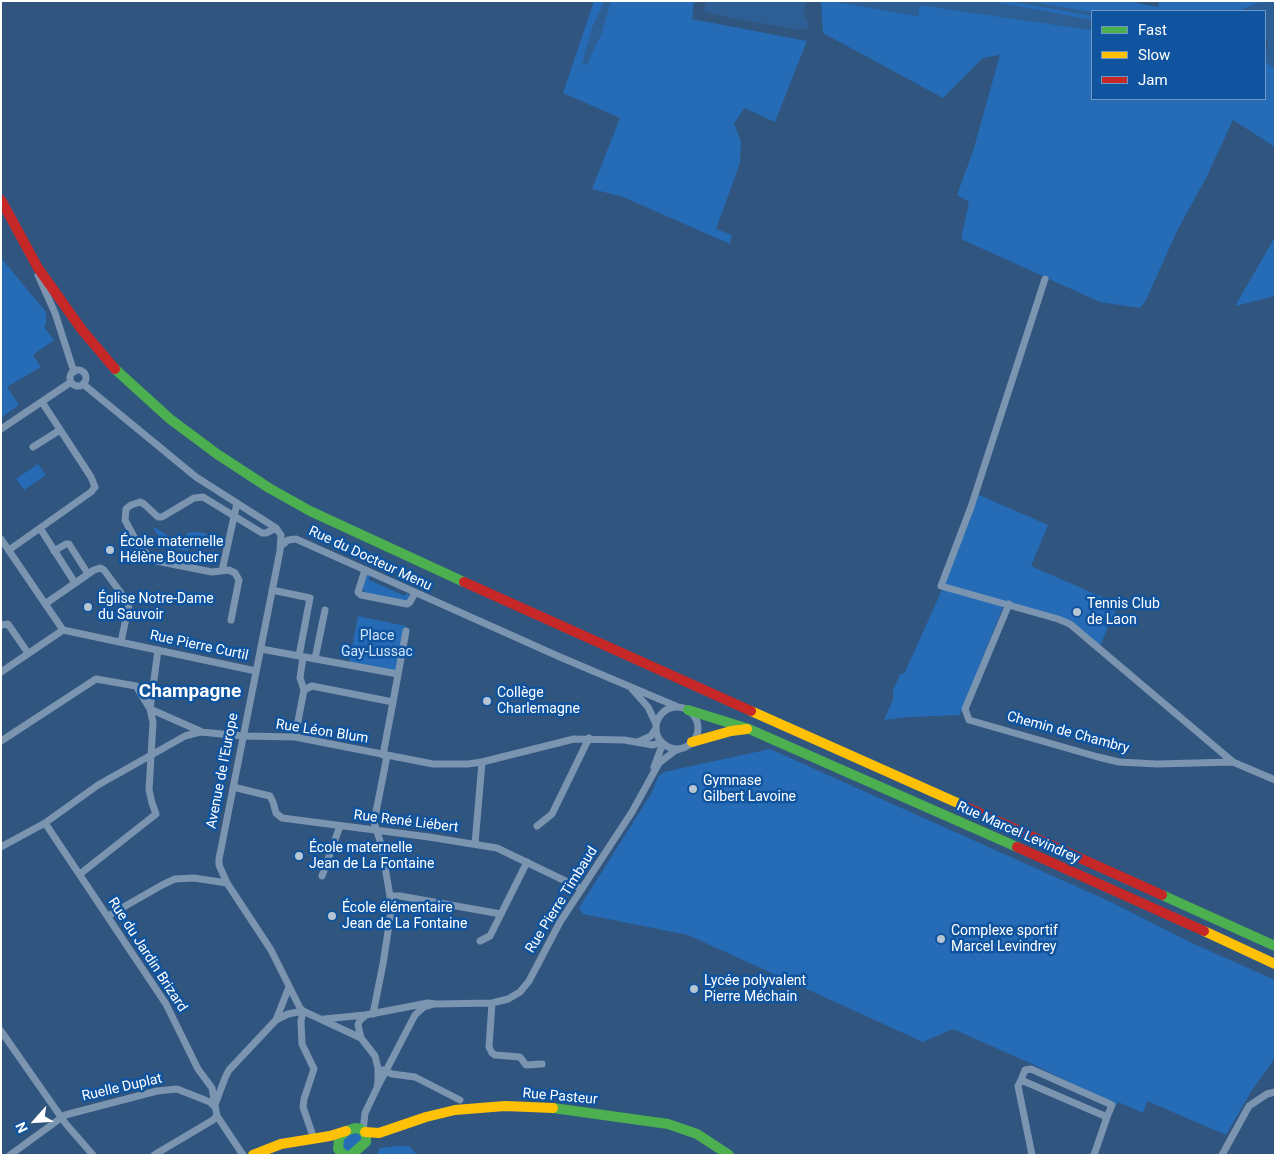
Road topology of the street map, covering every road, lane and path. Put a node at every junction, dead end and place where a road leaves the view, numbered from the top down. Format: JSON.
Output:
{"nodes":[{"id":1,"x":1,"y":200,"type":"edge"},
{"id":2,"x":25,"y":247,"type":"junction"},
{"id":3,"x":1045,"y":279,"type":"dead end"},
{"id":4,"x":74,"y":372,"type":"junction"},
{"id":5,"x":72,"y":382,"type":"junction"},
{"id":6,"x":83,"y":384,"type":"junction"},
{"id":7,"x":42,"y":402,"type":"junction"},
{"id":8,"x":1,"y":428,"type":"edge"},
{"id":9,"x":60,"y":430,"type":"junction"},
{"id":10,"x":33,"y":447,"type":"dead end"},
{"id":11,"x":237,"y":502,"type":"junction"},
{"id":12,"x":234,"y":516,"type":"junction"},
{"id":13,"x":40,"y":528,"type":"junction"},
{"id":14,"x":276,"y":528,"type":"junction"},
{"id":15,"x":1,"y":539,"type":"edge"},
{"id":16,"x":281,"y":546,"type":"junction"},
{"id":17,"x":9,"y":550,"type":"junction"},
{"id":18,"x":54,"y":551,"type":"junction"},
{"id":19,"x":365,"y":570,"type":"junction"},
{"id":20,"x":222,"y":571,"type":"junction"},
{"id":21,"x":88,"y":574,"type":"junction"},
{"id":22,"x":75,"y":583,"type":"junction"},
{"id":23,"x":272,"y":590,"type":"junction"},
{"id":24,"x":415,"y":593,"type":"junction"},
{"id":25,"x":45,"y":604,"type":"junction"},
{"id":26,"x":1009,"y":604,"type":"junction"},
{"id":27,"x":325,"y":610,"type":"dead end"},
{"id":28,"x":231,"y":620,"type":"dead end"},
{"id":29,"x":1,"y":625,"type":"edge"},
{"id":30,"x":63,"y":630,"type":"junction"},
{"id":31,"x":406,"y":631,"type":"dead end"},
{"id":32,"x":121,"y":642,"type":"junction"},
{"id":33,"x":261,"y":649,"type":"junction"},
{"id":34,"x":158,"y":650,"type":"junction"},
{"id":35,"x":28,"y":653,"type":"junction"},
{"id":36,"x":301,"y":656,"type":"junction"},
{"id":37,"x":315,"y":659,"type":"junction"},
{"id":38,"x":256,"y":671,"type":"junction"},
{"id":39,"x":1,"y":672,"type":"edge"},
{"id":40,"x":398,"y":674,"type":"junction"},
{"id":41,"x":632,"y":688,"type":"junction"},
{"id":42,"x":304,"y":690,"type":"junction"},
{"id":43,"x":393,"y":702,"type":"junction"},
{"id":44,"x":678,"y":707,"type":"junction"},
{"id":45,"x":150,"y":709,"type":"junction"},
{"id":46,"x":688,"y":710,"type":"junction"},
{"id":47,"x":656,"y":726,"type":"junction"},
{"id":48,"x":749,"y":728,"type":"junction"},
{"id":49,"x":200,"y":732,"type":"junction"},
{"id":50,"x":243,"y":736,"type":"junction"},
{"id":51,"x":294,"y":737,"type":"junction"},
{"id":52,"x":589,"y":738,"type":"junction"},
{"id":53,"x":1,"y":741,"type":"edge"},
{"id":54,"x":638,"y":742,"type":"junction"},
{"id":55,"x":662,"y":742,"type":"junction"},
{"id":56,"x":692,"y":742,"type":"junction"},
{"id":57,"x":680,"y":749,"type":"junction"},
{"id":58,"x":385,"y":755,"type":"junction"},
{"id":59,"x":152,"y":756,"type":"junction"},
{"id":60,"x":656,"y":760,"type":"junction"},
{"id":61,"x":482,"y":762,"type":"junction"},
{"id":62,"x":1233,"y":762,"type":"junction"},
{"id":63,"x":653,"y":773,"type":"junction"},
{"id":64,"x":1275,"y":780,"type":"edge"},
{"id":65,"x":233,"y":787,"type":"junction"},
{"id":66,"x":45,"y":823,"type":"junction"},
{"id":67,"x":340,"y":826,"type":"junction"},
{"id":68,"x":537,"y":826,"type":"dead end"},
{"id":69,"x":376,"y":830,"type":"junction"},
{"id":70,"x":475,"y":844,"type":"junction"},
{"id":71,"x":1,"y":847,"type":"edge"},
{"id":72,"x":527,"y":862,"type":"junction"},
{"id":73,"x":80,"y":874,"type":"junction"},
{"id":74,"x":322,"y":876,"type":"dead end"},
{"id":75,"x":227,"y":883,"type":"junction"},
{"id":76,"x":582,"y":889,"type":"junction"},
{"id":77,"x":390,"y":896,"type":"junction"},
{"id":78,"x":501,"y":914,"type":"junction"},
{"id":79,"x":108,"y":916,"type":"junction"},
{"id":80,"x":480,"y":942,"type":"dead end"},
{"id":81,"x":1275,"y":946,"type":"edge"},
{"id":82,"x":1275,"y":964,"type":"edge"},
{"id":83,"x":289,"y":987,"type":"junction"},
{"id":84,"x":492,"y":1003,"type":"junction"},
{"id":85,"x":436,"y":1004,"type":"junction"},
{"id":86,"x":397,"y":1009,"type":"junction"},
{"id":87,"x":303,"y":1011,"type":"junction"},
{"id":88,"x":373,"y":1014,"type":"junction"},
{"id":89,"x":365,"y":1015,"type":"junction"},
{"id":90,"x":322,"y":1019,"type":"junction"},
{"id":91,"x":276,"y":1020,"type":"junction"},
{"id":92,"x":407,"y":1030,"type":"junction"},
{"id":93,"x":1,"y":1031,"type":"edge"},
{"id":94,"x":361,"y":1038,"type":"junction"},
{"id":95,"x":542,"y":1064,"type":"dead end"},
{"id":96,"x":378,"y":1068,"type":"junction"},
{"id":97,"x":387,"y":1072,"type":"junction"},
{"id":98,"x":1021,"y":1080,"type":"junction"},
{"id":99,"x":377,"y":1088,"type":"junction"},
{"id":100,"x":1275,"y":1092,"type":"edge"},
{"id":101,"x":460,"y":1100,"type":"dead end"},
{"id":102,"x":215,"y":1108,"type":"junction"},
{"id":103,"x":365,"y":1113,"type":"junction"},
{"id":104,"x":217,"y":1116,"type":"junction"},
{"id":105,"x":62,"y":1117,"type":"junction"},
{"id":106,"x":1107,"y":1117,"type":"junction"},
{"id":107,"x":348,"y":1130,"type":"junction"},
{"id":108,"x":364,"y":1131,"type":"junction"},
{"id":109,"x":384,"y":1132,"type":"junction"},
{"id":110,"x":314,"y":1139,"type":"junction"},
{"id":111,"x":365,"y":1145,"type":"junction"},
{"id":112,"x":341,"y":1152,"type":"edge"},
{"id":113,"x":10,"y":1155,"type":"edge"},
{"id":114,"x":93,"y":1155,"type":"edge"},
{"id":115,"x":154,"y":1155,"type":"edge"},
{"id":116,"x":243,"y":1155,"type":"edge"},
{"id":117,"x":253,"y":1155,"type":"edge"},
{"id":118,"x":351,"y":1155,"type":"edge"},
{"id":119,"x":729,"y":1155,"type":"edge"},
{"id":120,"x":1032,"y":1155,"type":"edge"},
{"id":121,"x":1094,"y":1155,"type":"edge"},
{"id":122,"x":1222,"y":1155,"type":"edge"}],
"edges":[{"from":1,"to":2,"type":"main road"},
{"from":2,"to":4,"type":"street"},
{"from":2,"to":81,"type":"main road"},
{"from":3,"to":26,"type":"street"},
{"from":4,"to":5,"type":"street"},
{"from":4,"to":6,"type":"street"},
{"from":5,"to":6,"type":"street"},
{"from":5,"to":7,"type":"street"},
{"from":6,"to":11,"type":"street"},
{"from":7,"to":8,"type":"street"},
{"from":7,"to":9,"type":"street"},
{"from":9,"to":10,"type":"street"},
{"from":9,"to":13,"type":"street"},
{"from":11,"to":12,"type":"street"},
{"from":11,"to":14,"type":"street"},
{"from":12,"to":14,"type":"street"},
{"from":12,"to":20,"type":"street"},
{"from":12,"to":20,"type":"street"},
{"from":13,"to":17,"type":"street"},
{"from":13,"to":18,"type":"street"},
{"from":14,"to":16,"type":"street"},
{"from":15,"to":17,"type":"street"},
{"from":16,"to":19,"type":"street","name":"Rue du Docteur Menu"},
{"from":16,"to":23,"type":"street","name":"Avenue de l'Europe"},
{"from":17,"to":25,"type":"street"},
{"from":18,"to":21,"type":"street"},
{"from":18,"to":22,"type":"street"},
{"from":19,"to":24,"type":"street","name":"Rue du Docteur Menu"},
{"from":19,"to":24,"type":"street"},
{"from":20,"to":28,"type":"street"},
{"from":21,"to":22,"type":"street"},
{"from":21,"to":32,"type":"street"},
{"from":22,"to":25,"type":"street"},
{"from":23,"to":33,"type":"street","name":"Avenue de l'Europe"},
{"from":23,"to":36,"type":"street"},
{"from":24,"to":41,"type":"street","name":"Rue du Docteur Menu"},
{"from":25,"to":30,"type":"street"},
{"from":26,"to":62,"type":"street"},
{"from":26,"to":62,"type":"street","name":"Chemin de Chambry"},
{"from":27,"to":37,"type":"street"},
{"from":29,"to":35,"type":"street"},
{"from":30,"to":32,"type":"street","name":"Rue Pierre Curtil"},
{"from":30,"to":35,"type":"street"},
{"from":31,"to":40,"type":"street"},
{"from":32,"to":34,"type":"street","name":"Rue Pierre Curtil"},
{"from":33,"to":36,"type":"street"},
{"from":33,"to":38,"type":"street","name":"Avenue de l'Europe"},
{"from":34,"to":38,"type":"street","name":"Rue Pierre Curtil"},
{"from":34,"to":45,"type":"street"},
{"from":35,"to":39,"type":"street"},
{"from":36,"to":37,"type":"street"},
{"from":36,"to":42,"type":"street"},
{"from":37,"to":40,"type":"street"},
{"from":38,"to":50,"type":"street","name":"Avenue de l'Europe"},
{"from":40,"to":43,"type":"street"},
{"from":41,"to":44,"type":"street","name":"Rue du Docteur Menu"},
{"from":41,"to":47,"type":"street","name":"Rue du Docteur Menu"},
{"from":42,"to":43,"type":"street"},
{"from":42,"to":51,"type":"street"},
{"from":43,"to":58,"type":"street"},
{"from":44,"to":46,"type":"street"},
{"from":44,"to":47,"type":"street"},
{"from":45,"to":49,"type":"street"},
{"from":45,"to":53,"type":"street"},
{"from":45,"to":59,"type":"street"},
{"from":46,"to":48,"type":"main road","name":"Rue Marcel Levindrey"},
{"from":46,"to":56,"type":"street"},
{"from":47,"to":54,"type":"street"},
{"from":47,"to":55,"type":"street"},
{"from":48,"to":56,"type":"main road"},
{"from":48,"to":82,"type":"main road","name":"Rue Marcel Levindrey"},
{"from":49,"to":50,"type":"street","name":"Rue Léon Blum"},
{"from":49,"to":59,"type":"street","name":"Rue Léon Blum"},
{"from":50,"to":51,"type":"street","name":"Rue Léon Blum"},
{"from":50,"to":65,"type":"street","name":"Avenue de l'Europe"},
{"from":51,"to":58,"type":"street","name":"Rue Léon Blum"},
{"from":52,"to":54,"type":"street","name":"Rue Léon Blum"},
{"from":52,"to":61,"type":"street","name":"Rue Léon Blum"},
{"from":52,"to":68,"type":"street"},
{"from":54,"to":55,"type":"street","name":"Rue Léon Blum"},
{"from":54,"to":60,"type":"street"},
{"from":55,"to":57,"type":"street"},
{"from":55,"to":60,"type":"street","name":"Rue Pierre Timbaud"},
{"from":56,"to":57,"type":"street"},
{"from":57,"to":63,"type":"street","name":"Rue Pierre Timbaud"},
{"from":58,"to":61,"type":"street","name":"Rue Léon Blum"},
{"from":58,"to":69,"type":"street"},
{"from":59,"to":66,"type":"street","name":"Rue Léon Blum"},
{"from":59,"to":73,"type":"street"},
{"from":60,"to":63,"type":"street","name":"Rue Pierre Timbaud"},
{"from":61,"to":70,"type":"street"},
{"from":62,"to":64,"type":"street"},
{"from":63,"to":76,"type":"street","name":"Rue Pierre Timbaud"},
{"from":65,"to":67,"type":"street","name":"Rue René Liébert"},
{"from":65,"to":75,"type":"street","name":"Avenue de l'Europe"},
{"from":66,"to":71,"type":"street","name":"Rue Léon Blum"},
{"from":66,"to":73,"type":"street","name":"Rue du Jardin Brizard"},
{"from":67,"to":69,"type":"street","name":"Rue René Liébert"},
{"from":67,"to":74,"type":"street"},
{"from":69,"to":70,"type":"street","name":"Rue René Liébert"},
{"from":69,"to":77,"type":"street"},
{"from":70,"to":72,"type":"street","name":"Rue René Liébert"},
{"from":72,"to":76,"type":"street","name":"Rue René Liébert"},
{"from":72,"to":78,"type":"street"},
{"from":73,"to":79,"type":"street","name":"Rue du Jardin Brizard"},
{"from":75,"to":79,"type":"street"},
{"from":75,"to":83,"type":"street","name":"Avenue de l'Europe"},
{"from":76,"to":84,"type":"street","name":"Rue Pierre Timbaud"},
{"from":77,"to":78,"type":"street"},
{"from":77,"to":88,"type":"street"},
{"from":78,"to":80,"type":"street"},
{"from":79,"to":102,"type":"street","name":"Rue du Jardin Brizard"},
{"from":83,"to":87,"type":"street","name":"Avenue de l'Europe"},
{"from":83,"to":91,"type":"street"},
{"from":84,"to":85,"type":"street","name":"Rue Pierre Timbaud"},
{"from":84,"to":95,"type":"street"},
{"from":85,"to":86,"type":"street","name":"Rue Pierre Timbaud"},
{"from":85,"to":92,"type":"street"},
{"from":86,"to":88,"type":"street","name":"Rue Pierre Timbaud"},
{"from":86,"to":92,"type":"street"},
{"from":87,"to":90,"type":"street"},
{"from":87,"to":91,"type":"street"},
{"from":87,"to":110,"type":"street"},
{"from":88,"to":89,"type":"street","name":"Rue Pierre Timbaud"},
{"from":89,"to":90,"type":"street","name":"Rue Pierre Timbaud"},
{"from":89,"to":94,"type":"street"},
{"from":90,"to":94,"type":"street"},
{"from":91,"to":102,"type":"street"},
{"from":92,"to":97,"type":"street"},
{"from":93,"to":105,"type":"street"},
{"from":94,"to":96,"type":"street"},
{"from":96,"to":97,"type":"street"},
{"from":96,"to":99,"type":"street"},
{"from":97,"to":99,"type":"street"},
{"from":97,"to":101,"type":"street"},
{"from":98,"to":106,"type":"street"},
{"from":98,"to":106,"type":"street"},
{"from":98,"to":120,"type":"street"},
{"from":99,"to":103,"type":"street"},
{"from":100,"to":122,"type":"street"},
{"from":102,"to":104,"type":"street","name":"Rue du Jardin Brizard"},
{"from":102,"to":105,"type":"street","name":"Ruelle Duplat"},
{"from":103,"to":107,"type":"street"},
{"from":103,"to":108,"type":"street"},
{"from":104,"to":115,"type":"street"},
{"from":104,"to":116,"type":"street","name":"Rue du Jardin Brizard"},
{"from":105,"to":113,"type":"street","name":"Ruelle Duplat"},
{"from":105,"to":114,"type":"street"},
{"from":106,"to":121,"type":"street"},
{"from":107,"to":108,"type":"main road","name":"Rue Pasteur"},
{"from":107,"to":110,"type":"main road","name":"Rue Pasteur"},
{"from":107,"to":112,"type":"main road"},
{"from":108,"to":109,"type":"main road","name":"Rue Pasteur"},
{"from":108,"to":111,"type":"main road"},
{"from":109,"to":111,"type":"main road","name":"Rue Pasteur"},
{"from":109,"to":119,"type":"main road","name":"Rue Pasteur"},
{"from":110,"to":112,"type":"main road"},
{"from":110,"to":117,"type":"main road","name":"Rue Pasteur"},
{"from":111,"to":118,"type":"main road","name":"Rue Pasteur"}]}
